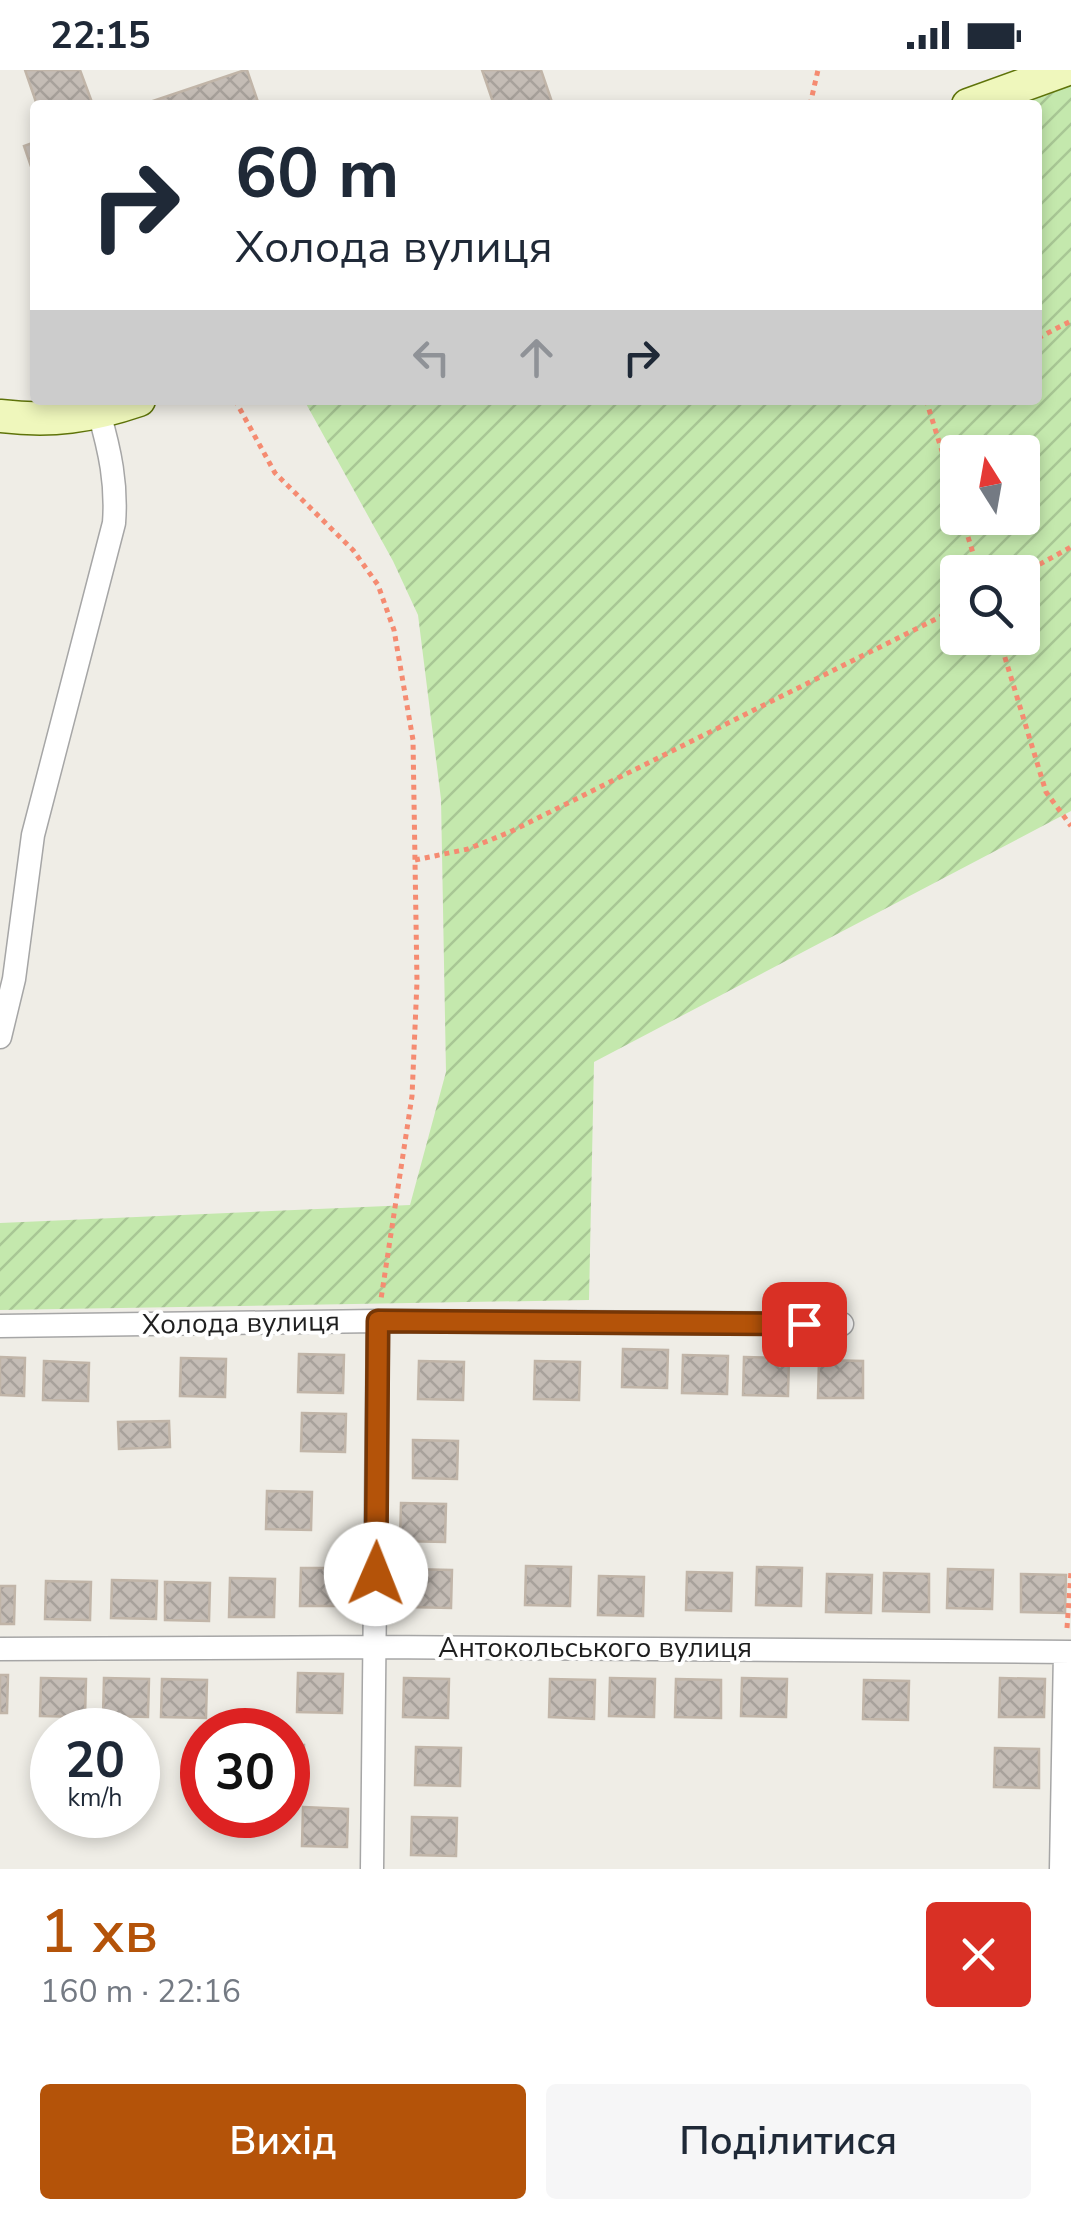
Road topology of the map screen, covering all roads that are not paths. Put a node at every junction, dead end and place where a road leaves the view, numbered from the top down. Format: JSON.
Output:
{"nodes":[{"id":1,"x":1065,"y":70,"type":"edge"},
{"id":2,"x":982,"y":100,"type":"edge"},
{"id":3,"x":124,"y":405,"type":"edge"},
{"id":4,"x":99,"y":413,"type":"junction"},
{"id":5,"x":0,"y":416,"type":"edge"},
{"id":6,"x":0,"y":1037,"type":"edge"},
{"id":7,"x":378,"y":1321,"type":"junction"},
{"id":8,"x":842,"y":1324,"type":"dead end"},
{"id":9,"x":0,"y":1326,"type":"edge"},
{"id":10,"x":375,"y":1647,"type":"junction"},
{"id":11,"x":0,"y":1649,"type":"edge"},
{"id":12,"x":1068,"y":1652,"type":"edge"},
{"id":13,"x":372,"y":1869,"type":"edge"},
{"id":14,"x":1061,"y":1869,"type":"edge"}],
"edges":[{"from":1,"to":2,"type":"street"},
{"from":3,"to":4,"type":"street"},
{"from":4,"to":5,"type":"street"},
{"from":4,"to":6,"type":"street"},
{"from":7,"to":8,"type":"street","name":"Холода вулиця"},
{"from":7,"to":9,"type":"street","name":"Холода вулиця"},
{"from":7,"to":10,"type":"street"},
{"from":10,"to":11,"type":"street","name":"Антокольського вулиця"},
{"from":10,"to":12,"type":"street","name":"Антокольського вулиця"},
{"from":10,"to":13,"type":"street"},
{"from":12,"to":14,"type":"street"}]}
